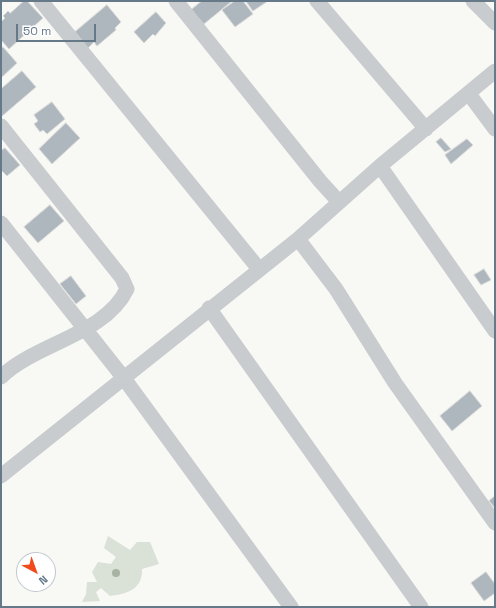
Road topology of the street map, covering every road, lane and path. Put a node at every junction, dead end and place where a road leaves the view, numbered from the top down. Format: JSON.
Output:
{"nodes":[{"id":1,"x":41,"y":1,"type":"edge"},
{"id":2,"x":176,"y":1,"type":"edge"},
{"id":3,"x":317,"y":1,"type":"edge"},
{"id":4,"x":473,"y":1,"type":"edge"},
{"id":5,"x":495,"y":23,"type":"edge"},
{"id":6,"x":495,"y":71,"type":"edge"},
{"id":7,"x":469,"y":94,"type":"junction"},
{"id":8,"x":1,"y":126,"type":"edge"},
{"id":9,"x":426,"y":129,"type":"junction"},
{"id":10,"x":495,"y":129,"type":"edge"},
{"id":11,"x":380,"y":166,"type":"junction"},
{"id":12,"x":339,"y":202,"type":"junction"},
{"id":13,"x":1,"y":223,"type":"edge"},
{"id":14,"x":298,"y":239,"type":"junction"},
{"id":15,"x":259,"y":269,"type":"junction"},
{"id":16,"x":209,"y":308,"type":"junction"},
{"id":17,"x":85,"y":328,"type":"junction"},
{"id":18,"x":495,"y":331,"type":"edge"},
{"id":19,"x":1,"y":377,"type":"edge"},
{"id":20,"x":123,"y":377,"type":"junction"},
{"id":21,"x":1,"y":476,"type":"edge"},
{"id":22,"x":495,"y":523,"type":"edge"},
{"id":23,"x":291,"y":607,"type":"edge"},
{"id":24,"x":421,"y":607,"type":"edge"}],
"edges":[{"from":1,"to":15,"type":"street"},
{"from":2,"to":12,"type":"street"},
{"from":3,"to":9,"type":"street"},
{"from":4,"to":5,"type":"street"},
{"from":6,"to":7,"type":"street"},
{"from":7,"to":9,"type":"street"},
{"from":7,"to":10,"type":"street"},
{"from":8,"to":17,"type":"street"},
{"from":9,"to":11,"type":"street"},
{"from":11,"to":12,"type":"street"},
{"from":11,"to":18,"type":"street"},
{"from":12,"to":14,"type":"street"},
{"from":13,"to":17,"type":"street"},
{"from":14,"to":15,"type":"street"},
{"from":14,"to":22,"type":"street"},
{"from":15,"to":16,"type":"street"},
{"from":16,"to":20,"type":"street"},
{"from":16,"to":24,"type":"street"},
{"from":17,"to":19,"type":"street"},
{"from":17,"to":20,"type":"street"},
{"from":20,"to":21,"type":"street"},
{"from":20,"to":23,"type":"street"}]}
